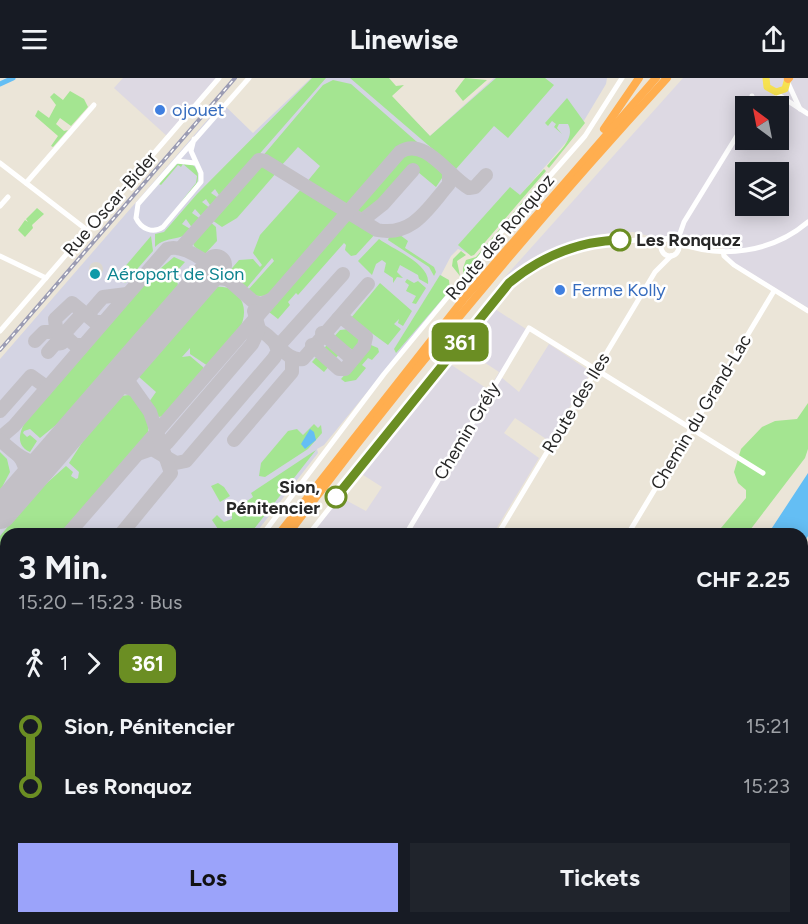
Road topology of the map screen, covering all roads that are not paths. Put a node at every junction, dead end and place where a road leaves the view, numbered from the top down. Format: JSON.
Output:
{"nodes":[{"id":1,"x":219,"y":78,"type":"edge"},
{"id":2,"x":249,"y":78,"type":"edge"},
{"id":3,"x":622,"y":78,"type":"edge"},
{"id":4,"x":639,"y":78,"type":"edge"},
{"id":5,"x":656,"y":78,"type":"edge"},
{"id":6,"x":667,"y":78,"type":"edge"},
{"id":7,"x":757,"y":78,"type":"edge"},
{"id":8,"x":766,"y":78,"type":"edge"},
{"id":9,"x":788,"y":80,"type":"edge"},
{"id":10,"x":770,"y":89,"type":"junction"},
{"id":11,"x":94,"y":105,"type":"dead end"},
{"id":12,"x":807,"y":114,"type":"edge"},
{"id":13,"x":194,"y":139,"type":"junction"},
{"id":14,"x":735,"y":139,"type":"edge"},
{"id":15,"x":175,"y":161,"type":"junction"},
{"id":16,"x":0,"y":163,"type":"edge"},
{"id":17,"x":195,"y":163,"type":"junction"},
{"id":18,"x":574,"y":169,"type":"junction"},
{"id":19,"x":26,"y":183,"type":"junction"},
{"id":20,"x":8,"y":197,"type":"dead end"},
{"id":21,"x":0,"y":206,"type":"edge"},
{"id":22,"x":684,"y":222,"type":"junction"},
{"id":23,"x":808,"y":222,"type":"edge"},
{"id":24,"x":87,"y":230,"type":"junction"},
{"id":25,"x":667,"y":239,"type":"junction"},
{"id":26,"x":640,"y":240,"type":"junction"},
{"id":27,"x":677,"y":242,"type":"junction"},
{"id":28,"x":694,"y":249,"type":"junction"},
{"id":29,"x":662,"y":250,"type":"junction"},
{"id":30,"x":723,"y":251,"type":"junction"},
{"id":31,"x":674,"y":254,"type":"junction"},
{"id":32,"x":0,"y":256,"type":"edge"},
{"id":33,"x":655,"y":272,"type":"junction"},
{"id":34,"x":46,"y":278,"type":"junction"},
{"id":35,"x":774,"y":291,"type":"junction"},
{"id":36,"x":808,"y":311,"type":"edge"},
{"id":37,"x":0,"y":330,"type":"edge"},
{"id":38,"x":596,"y":369,"type":"junction"},
{"id":39,"x":691,"y":430,"type":"junction"},
{"id":40,"x":763,"y":473,"type":"dead end"},
{"id":41,"x":267,"y":528,"type":"edge"},
{"id":42,"x":284,"y":528,"type":"edge"},
{"id":43,"x":293,"y":528,"type":"edge"},
{"id":44,"x":314,"y":528,"type":"edge"},
{"id":45,"x":410,"y":528,"type":"edge"},
{"id":46,"x":502,"y":528,"type":"edge"},
{"id":47,"x":632,"y":528,"type":"edge"}],
"edges":[{"from":1,"to":24,"type":"street","name":"Rue Oscar-Bider"},
{"from":2,"to":13,"type":"street"},
{"from":3,"to":41,"type":"street","name":"Route des Ronquoz"},
{"from":4,"to":18,"type":"highway"},
{"from":5,"to":18,"type":"highway"},
{"from":6,"to":43,"type":"highway"},
{"from":7,"to":10,"type":"main road"},
{"from":8,"to":10,"type":"main road"},
{"from":9,"to":10,"type":"main road"},
{"from":9,"to":12,"type":"street"},
{"from":10,"to":12,"type":"street"},
{"from":11,"to":19,"type":"street"},
{"from":13,"to":15,"type":"street"},
{"from":13,"to":17,"type":"street"},
{"from":14,"to":22,"type":"street"},
{"from":15,"to":17,"type":"street"},
{"from":15,"to":17,"type":"street"},
{"from":16,"to":19,"type":"street"},
{"from":18,"to":42,"type":"highway"},
{"from":19,"to":24,"type":"street"},
{"from":20,"to":21,"type":"street"},
{"from":22,"to":25,"type":"street","name":"Route des Iles"},
{"from":22,"to":27,"type":"street"},
{"from":23,"to":30,"type":"street"},
{"from":24,"to":34,"type":"street","name":"Rue Oscar-Bider"},
{"from":25,"to":26,"type":"street"},
{"from":25,"to":27,"type":"street"},
{"from":25,"to":29,"type":"street","name":"Route des Iles"},
{"from":26,"to":29,"type":"street"},
{"from":26,"to":44,"type":"street"},
{"from":27,"to":28,"type":"street"},
{"from":27,"to":31,"type":"street"},
{"from":28,"to":30,"type":"street"},
{"from":28,"to":31,"type":"street"},
{"from":29,"to":31,"type":"street"},
{"from":29,"to":33,"type":"street","name":"Route des Iles"},
{"from":30,"to":35,"type":"street"},
{"from":31,"to":33,"type":"street","name":"Route des Iles"},
{"from":32,"to":34,"type":"street"},
{"from":33,"to":38,"type":"street","name":"Route des Iles"},
{"from":34,"to":37,"type":"street","name":"Rue Oscar-Bider"},
{"from":35,"to":36,"type":"street"},
{"from":35,"to":39,"type":"street","name":"Chemin du Grand-Lac"},
{"from":38,"to":39,"type":"street"},
{"from":38,"to":45,"type":"street","name":"Chemin Grély"},
{"from":38,"to":46,"type":"street","name":"Route des Iles"},
{"from":39,"to":40,"type":"street"},
{"from":39,"to":47,"type":"street","name":"Chemin du Grand-Lac"}]}
